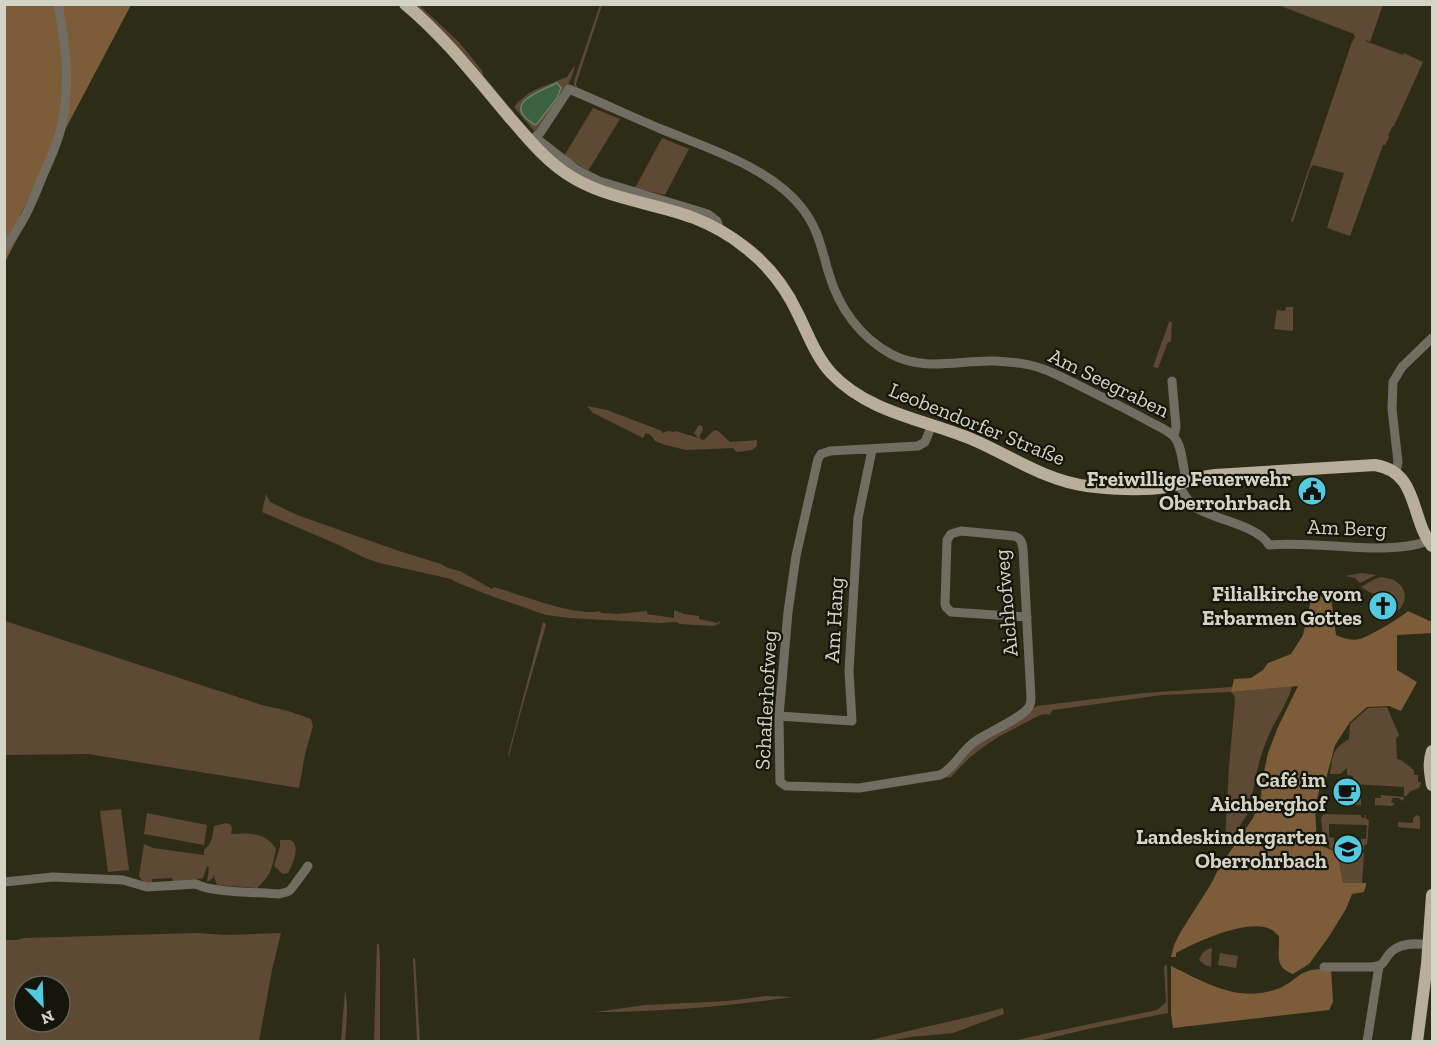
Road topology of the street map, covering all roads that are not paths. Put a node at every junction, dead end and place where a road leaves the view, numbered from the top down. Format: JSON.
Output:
{"nodes":[{"id":1,"x":58,"y":4,"type":"edge"},
{"id":2,"x":405,"y":4,"type":"edge"},
{"id":3,"x":530,"y":141,"type":"junction"},
{"id":4,"x":4,"y":248,"type":"edge"},
{"id":5,"x":1432,"y":338,"type":"edge"},
{"id":6,"x":1422,"y":346,"type":"junction"},
{"id":7,"x":1432,"y":352,"type":"edge"},
{"id":8,"x":1172,"y":381,"type":"dead end"},
{"id":9,"x":932,"y":425,"type":"junction"},
{"id":10,"x":1174,"y":436,"type":"junction"},
{"id":11,"x":872,"y":450,"type":"junction"},
{"id":12,"x":1396,"y":472,"type":"junction"},
{"id":13,"x":1182,"y":483,"type":"junction"},
{"id":14,"x":1430,"y":543,"type":"edge"},
{"id":15,"x":1027,"y":616,"type":"junction"},
{"id":16,"x":1030,"y":704,"type":"joint"},
{"id":17,"x":779,"y":716,"type":"junction"},
{"id":18,"x":1432,"y":751,"type":"edge"},
{"id":19,"x":1432,"y":785,"type":"edge"},
{"id":20,"x":308,"y":866,"type":"dead end"},
{"id":21,"x":4,"y":882,"type":"edge"},
{"id":22,"x":1432,"y":895,"type":"edge"},
{"id":23,"x":1429,"y":945,"type":"junction"},
{"id":24,"x":1430,"y":964,"type":"edge"},
{"id":25,"x":1379,"y":966,"type":"junction"},
{"id":26,"x":1324,"y":967,"type":"dead end"},
{"id":27,"x":1367,"y":1041,"type":"edge"},
{"id":28,"x":1417,"y":1041,"type":"edge"}],
"edges":[{"from":1,"to":4,"type":"street"},
{"from":2,"to":3,"type":"main road","name":"Leobendorfer Straße"},
{"from":3,"to":9,"type":"main road","name":"Leobendorfer Straße"},
{"from":3,"to":10,"type":"street","name":"Am Seegraben"},
{"from":5,"to":6,"type":"street"},
{"from":6,"to":7,"type":"street"},
{"from":6,"to":12,"type":"street"},
{"from":8,"to":10,"type":"street"},
{"from":9,"to":11,"type":"street"},
{"from":9,"to":13,"type":"main road","name":"Leobendorfer Straße"},
{"from":10,"to":13,"type":"street","name":"Am Seegraben"},
{"from":11,"to":17,"type":"street","name":"Schaflerhofweg"},
{"from":11,"to":17,"type":"street","name":"Am Hang"},
{"from":12,"to":13,"type":"main road","name":"Leobendorfer Straße"},
{"from":12,"to":14,"type":"main road"},
{"from":13,"to":14,"type":"street","name":"Am Berg"},
{"from":15,"to":15,"type":"street","name":"Aichhofweg"},
{"from":15,"to":16,"type":"street","name":"Aichhofweg"},
{"from":16,"to":17,"type":"street","name":"Schaflerhofweg"},
{"from":18,"to":19,"type":"main road"},
{"from":20,"to":21,"type":"street"},
{"from":22,"to":23,"type":"main road"},
{"from":23,"to":24,"type":"main road"},
{"from":23,"to":25,"type":"street"},
{"from":24,"to":28,"type":"main road"},
{"from":25,"to":26,"type":"street"},
{"from":25,"to":27,"type":"street"}]}
